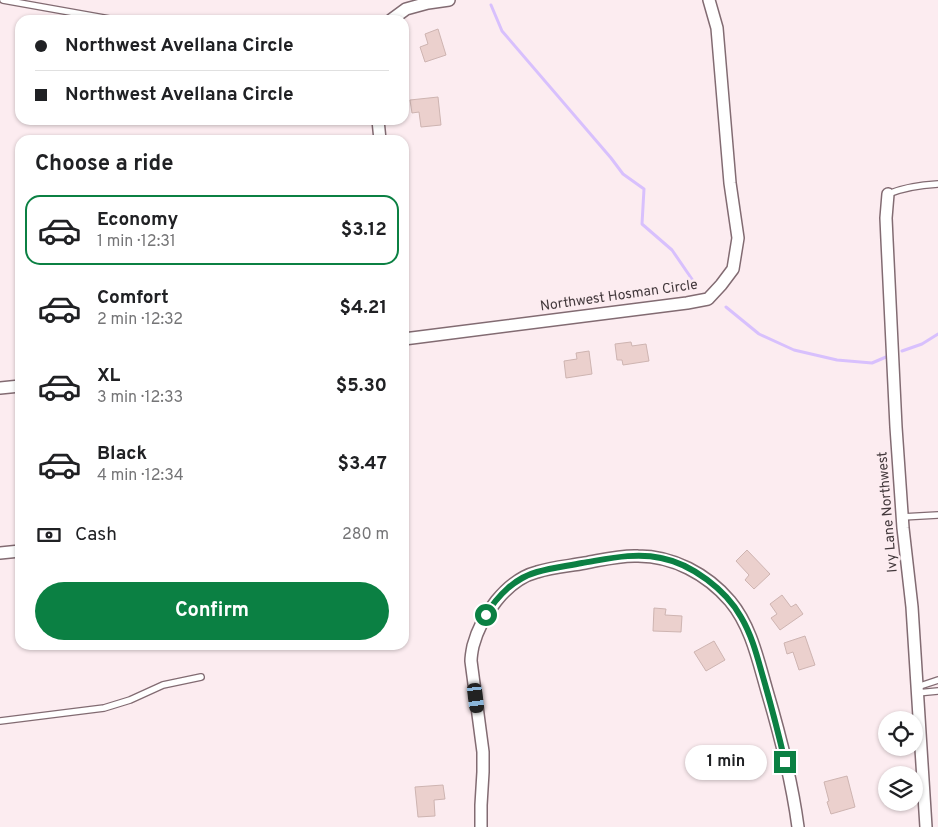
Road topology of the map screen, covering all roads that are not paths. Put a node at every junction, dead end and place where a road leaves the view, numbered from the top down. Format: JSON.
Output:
{"nodes":[{"id":1,"x":3,"y":0,"type":"edge"},
{"id":2,"x":449,"y":0,"type":"edge"},
{"id":3,"x":709,"y":0,"type":"edge"},
{"id":4,"x":87,"y":15,"type":"edge"},
{"id":5,"x":398,"y":15,"type":"edge"},
{"id":6,"x":938,"y":184,"type":"edge"},
{"id":7,"x":888,"y":194,"type":"joint"},
{"id":8,"x":409,"y":338,"type":"edge"},
{"id":9,"x":15,"y":386,"type":"edge"},
{"id":10,"x":0,"y":388,"type":"edge"},
{"id":11,"x":938,"y":515,"type":"edge"},
{"id":12,"x":902,"y":518,"type":"junction"},
{"id":13,"x":15,"y":552,"type":"edge"},
{"id":14,"x":0,"y":553,"type":"edge"},
{"id":15,"x":201,"y":678,"type":"dead end"},
{"id":16,"x":938,"y":680,"type":"edge"},
{"id":17,"x":917,"y":690,"type":"junction"},
{"id":18,"x":938,"y":691,"type":"edge"},
{"id":19,"x":0,"y":721,"type":"edge"},
{"id":20,"x":481,"y":827,"type":"edge"},
{"id":21,"x":798,"y":827,"type":"edge"},
{"id":22,"x":926,"y":827,"type":"edge"}],
"edges":[{"from":1,"to":4,"type":"lane"},
{"from":2,"to":5,"type":"street"},
{"from":3,"to":8,"type":"street","name":"Northwest Hosman Circle"},
{"from":6,"to":7,"type":"lane"},
{"from":7,"to":12,"type":"street","name":"Ivy Lane Northwest"},
{"from":9,"to":10,"type":"street"},
{"from":11,"to":12,"type":"lane"},
{"from":12,"to":17,"type":"street","name":"Ivy Lane Northwest"},
{"from":13,"to":14,"type":"street"},
{"from":15,"to":19,"type":"lane"},
{"from":16,"to":17,"type":"lane"},
{"from":17,"to":18,"type":"lane"},
{"from":17,"to":22,"type":"street","name":"Ivy Lane Northwest"},
{"from":20,"to":21,"type":"street"}]}
